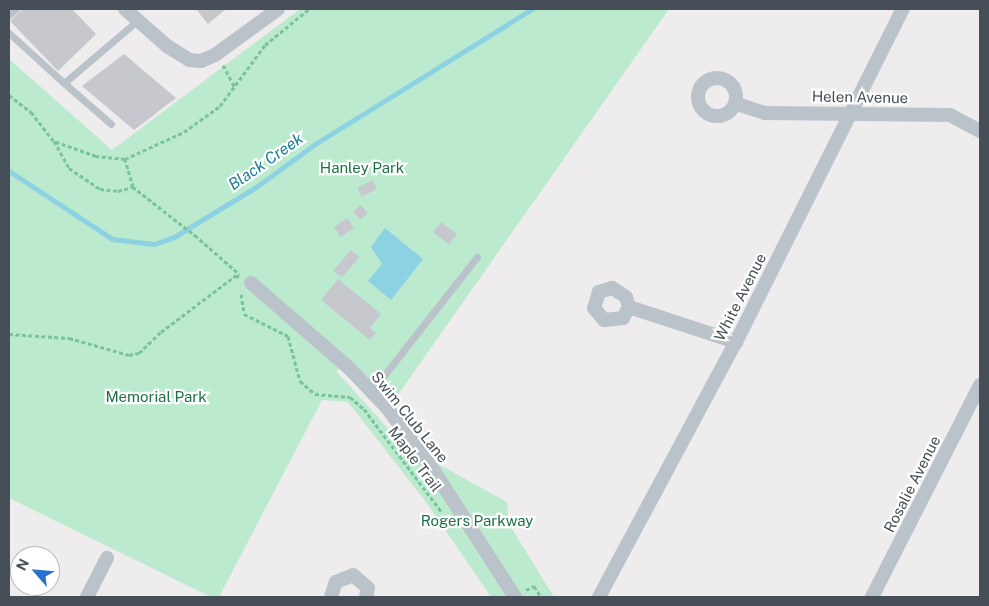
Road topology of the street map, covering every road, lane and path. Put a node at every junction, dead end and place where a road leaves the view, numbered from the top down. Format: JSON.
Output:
{"nodes":[{"id":1,"x":16,"y":9,"type":"edge"},
{"id":2,"x":125,"y":9,"type":"edge"},
{"id":3,"x":278,"y":9,"type":"edge"},
{"id":4,"x":309,"y":9,"type":"edge"},
{"id":5,"x":903,"y":9,"type":"edge"},
{"id":6,"x":9,"y":15,"type":"edge"},
{"id":7,"x":138,"y":20,"type":"junction"},
{"id":8,"x":9,"y":32,"type":"edge"},
{"id":9,"x":215,"y":55,"type":"junction"},
{"id":10,"x":64,"y":83,"type":"junction"},
{"id":11,"x":235,"y":89,"type":"junction"},
{"id":12,"x":9,"y":95,"type":"edge"},
{"id":13,"x":737,"y":104,"type":"dead end"},
{"id":14,"x":850,"y":112,"type":"junction"},
{"id":15,"x":110,"y":124,"type":"dead end"},
{"id":16,"x":980,"y":131,"type":"edge"},
{"id":17,"x":54,"y":141,"type":"junction"},
{"id":18,"x":125,"y":159,"type":"junction"},
{"id":19,"x":133,"y":188,"type":"junction"},
{"id":20,"x":477,"y":256,"type":"dead end"},
{"id":21,"x":237,"y":272,"type":"junction"},
{"id":22,"x":251,"y":282,"type":"dead end"},
{"id":23,"x":630,"y":307,"type":"dead end"},
{"id":24,"x":9,"y":334,"type":"edge"},
{"id":25,"x":736,"y":342,"type":"junction"},
{"id":26,"x":980,"y":385,"type":"edge"},
{"id":27,"x":371,"y":392,"type":"junction"},
{"id":28,"x":443,"y":514,"type":"dead end"},
{"id":29,"x":107,"y":558,"type":"dead end"},
{"id":30,"x":87,"y":597,"type":"edge"},
{"id":31,"x":331,"y":597,"type":"edge"},
{"id":32,"x":366,"y":597,"type":"edge"},
{"id":33,"x":515,"y":597,"type":"edge"},
{"id":34,"x":599,"y":597,"type":"edge"},
{"id":35,"x":872,"y":597,"type":"edge"}],
"edges":[{"from":1,"to":6,"type":"lane"},
{"from":2,"to":7,"type":"street"},
{"from":3,"to":9,"type":"street"},
{"from":4,"to":11,"type":"path"},
{"from":5,"to":14,"type":"street","name":"White Avenue"},
{"from":7,"to":9,"type":"street"},
{"from":7,"to":10,"type":"lane"},
{"from":8,"to":10,"type":"lane"},
{"from":9,"to":11,"type":"path"},
{"from":10,"to":15,"type":"lane"},
{"from":11,"to":18,"type":"path"},
{"from":12,"to":17,"type":"path"},
{"from":13,"to":14,"type":"street","name":"Helen Avenue"},
{"from":14,"to":16,"type":"street","name":"Helen Avenue"},
{"from":14,"to":25,"type":"street","name":"White Avenue"},
{"from":17,"to":18,"type":"path"},
{"from":17,"to":19,"type":"path"},
{"from":18,"to":19,"type":"path"},
{"from":19,"to":21,"type":"path"},
{"from":20,"to":27,"type":"lane"},
{"from":21,"to":24,"type":"path"},
{"from":21,"to":28,"type":"path","name":"Maple Trail"},
{"from":22,"to":27,"type":"street","name":"Swim Club Lane"},
{"from":23,"to":25,"type":"street"},
{"from":25,"to":34,"type":"street","name":"White Avenue"},
{"from":26,"to":35,"type":"street","name":"Rosalie Avenue"},
{"from":27,"to":33,"type":"street","name":"Swim Club Lane"},
{"from":29,"to":30,"type":"street"},
{"from":31,"to":32,"type":"street"}]}
